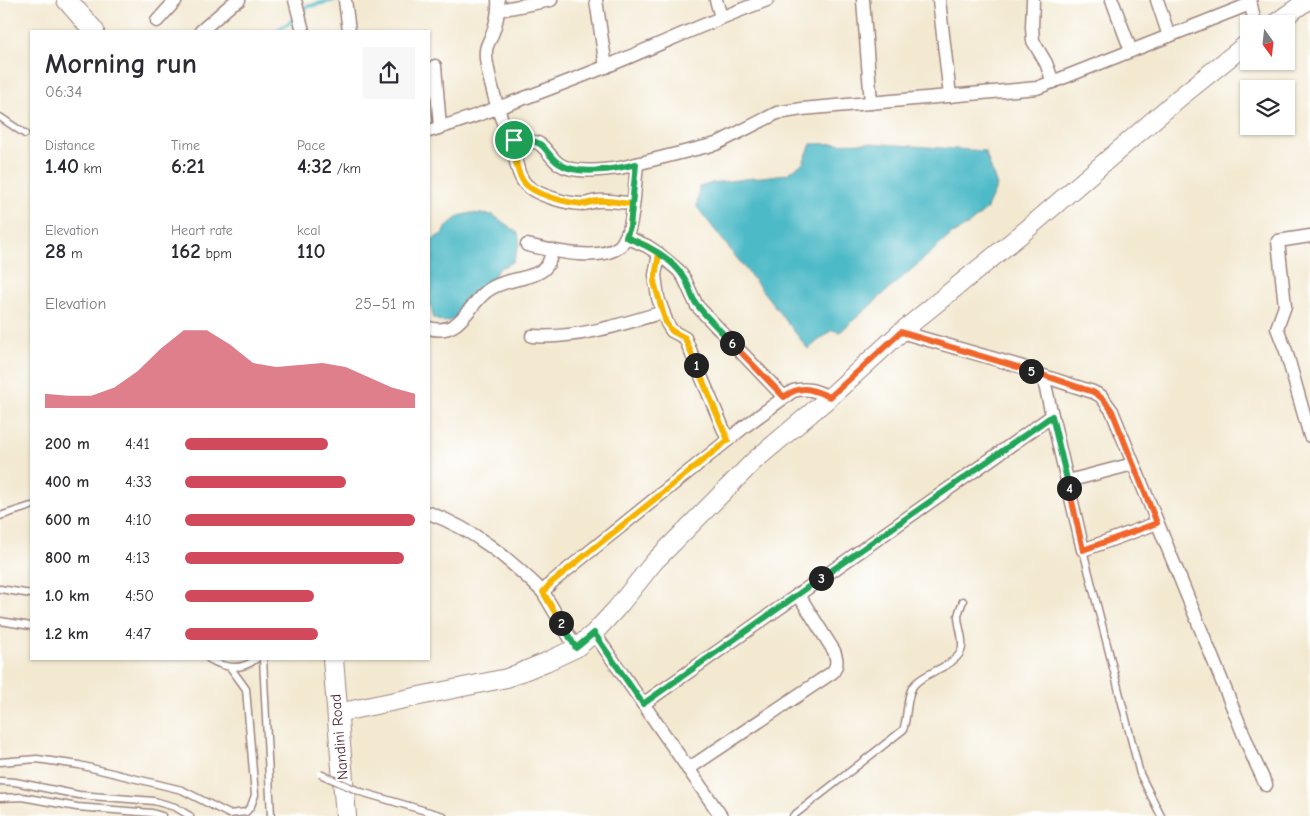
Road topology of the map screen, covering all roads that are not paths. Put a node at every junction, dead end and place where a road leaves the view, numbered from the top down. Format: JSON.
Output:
{"nodes":[{"id":1,"x":176,"y":0,"type":"edge"},
{"id":2,"x":239,"y":0,"type":"edge"},
{"id":3,"x":295,"y":0,"type":"edge"},
{"id":4,"x":551,"y":0,"type":"edge"},
{"id":5,"x":596,"y":0,"type":"edge"},
{"id":6,"x":716,"y":0,"type":"edge"},
{"id":7,"x":767,"y":0,"type":"edge"},
{"id":8,"x":864,"y":0,"type":"edge"},
{"id":9,"x":939,"y":0,"type":"edge"},
{"id":10,"x":1033,"y":0,"type":"edge"},
{"id":11,"x":1112,"y":0,"type":"edge"},
{"id":12,"x":1157,"y":0,"type":"edge"},
{"id":13,"x":1308,"y":0,"type":"edge"},
{"id":14,"x":346,"y":2,"type":"edge"},
{"id":15,"x":528,"y":2,"type":"edge"},
{"id":16,"x":1250,"y":2,"type":"edge"},
{"id":17,"x":74,"y":3,"type":"edge"},
{"id":18,"x":499,"y":5,"type":"edge"},
{"id":19,"x":1253,"y":15,"type":"edge"},
{"id":20,"x":1287,"y":15,"type":"edge"},
{"id":21,"x":722,"y":17,"type":"junction"},
{"id":22,"x":157,"y":21,"type":"dead end"},
{"id":23,"x":300,"y":22,"type":"edge"},
{"id":24,"x":93,"y":30,"type":"edge"},
{"id":25,"x":202,"y":30,"type":"edge"},
{"id":26,"x":349,"y":30,"type":"edge"},
{"id":27,"x":1169,"y":36,"type":"junction"},
{"id":28,"x":1240,"y":49,"type":"edge"},
{"id":29,"x":1130,"y":51,"type":"junction"},
{"id":30,"x":435,"y":66,"type":"dead end"},
{"id":31,"x":606,"y":66,"type":"junction"},
{"id":32,"x":1053,"y":82,"type":"junction"},
{"id":33,"x":950,"y":96,"type":"junction"},
{"id":34,"x":871,"y":103,"type":"junction"},
{"id":35,"x":498,"y":107,"type":"junction"},
{"id":36,"x":0,"y":117,"type":"edge"},
{"id":37,"x":435,"y":129,"type":"edge"},
{"id":38,"x":24,"y":134,"type":"dead end"},
{"id":39,"x":514,"y":140,"type":"junction"},
{"id":40,"x":636,"y":164,"type":"junction"},
{"id":41,"x":632,"y":204,"type":"junction"},
{"id":42,"x":1310,"y":236,"type":"edge"},
{"id":43,"x":626,"y":237,"type":"junction"},
{"id":44,"x":527,"y":244,"type":"dead end"},
{"id":45,"x":552,"y":250,"type":"junction"},
{"id":46,"x":659,"y":254,"type":"junction"},
{"id":47,"x":663,"y":312,"type":"junction"},
{"id":48,"x":430,"y":328,"type":"edge"},
{"id":49,"x":901,"y":332,"type":"junction"},
{"id":50,"x":532,"y":336,"type":"dead end"},
{"id":51,"x":1043,"y":376,"type":"junction"},
{"id":52,"x":784,"y":397,"type":"junction"},
{"id":53,"x":830,"y":397,"type":"junction"},
{"id":54,"x":1052,"y":416,"type":"junction"},
{"id":55,"x":1310,"y":436,"type":"edge"},
{"id":56,"x":728,"y":440,"type":"junction"},
{"id":57,"x":1133,"y":464,"type":"junction"},
{"id":58,"x":1068,"y":481,"type":"junction"},
{"id":59,"x":30,"y":506,"type":"edge"},
{"id":60,"x":430,"y":513,"type":"edge"},
{"id":61,"x":0,"y":516,"type":"edge"},
{"id":62,"x":1157,"y":523,"type":"junction"},
{"id":63,"x":1083,"y":550,"type":"junction"},
{"id":64,"x":0,"y":589,"type":"edge"},
{"id":65,"x":543,"y":592,"type":"junction"},
{"id":66,"x":30,"y":594,"type":"edge"},
{"id":67,"x":798,"y":594,"type":"junction"},
{"id":68,"x":963,"y":601,"type":"dead end"},
{"id":69,"x":0,"y":621,"type":"edge"},
{"id":70,"x":30,"y":626,"type":"edge"},
{"id":71,"x":594,"y":633,"type":"junction"},
{"id":72,"x":576,"y":648,"type":"junction"},
{"id":73,"x":211,"y":660,"type":"edge"},
{"id":74,"x":254,"y":660,"type":"edge"},
{"id":75,"x":263,"y":660,"type":"edge"},
{"id":76,"x":332,"y":660,"type":"edge"},
{"id":77,"x":230,"y":667,"type":"junction"},
{"id":78,"x":643,"y":704,"type":"junction"},
{"id":79,"x":337,"y":713,"type":"junction"},
{"id":80,"x":0,"y":762,"type":"edge"},
{"id":81,"x":688,"y":769,"type":"junction"},
{"id":82,"x":320,"y":774,"type":"dead end"},
{"id":83,"x":0,"y":781,"type":"edge"},
{"id":84,"x":1266,"y":785,"type":"dead end"},
{"id":85,"x":0,"y":798,"type":"edge"},
{"id":86,"x":229,"y":815,"type":"edge"},
{"id":87,"x":162,"y":816,"type":"edge"},
{"id":88,"x":190,"y":816,"type":"edge"},
{"id":89,"x":271,"y":816,"type":"edge"},
{"id":90,"x":346,"y":816,"type":"edge"},
{"id":91,"x":443,"y":816,"type":"edge"},
{"id":92,"x":721,"y":816,"type":"edge"},
{"id":93,"x":793,"y":816,"type":"edge"},
{"id":94,"x":1160,"y":816,"type":"edge"}],
"edges":[{"from":1,"to":22,"type":"street"},
{"from":2,"to":25,"type":"street"},
{"from":3,"to":23,"type":"street"},
{"from":4,"to":15,"type":"street"},
{"from":5,"to":31,"type":"street"},
{"from":6,"to":21,"type":"street"},
{"from":7,"to":21,"type":"street"},
{"from":8,"to":34,"type":"street"},
{"from":9,"to":33,"type":"street"},
{"from":10,"to":32,"type":"street"},
{"from":11,"to":29,"type":"street"},
{"from":12,"to":27,"type":"street"},
{"from":13,"to":20,"type":"main road"},
{"from":14,"to":26,"type":"street"},
{"from":15,"to":18,"type":"street"},
{"from":16,"to":19,"type":"street"},
{"from":16,"to":27,"type":"street"},
{"from":17,"to":24,"type":"main road"},
{"from":18,"to":35,"type":"street"},
{"from":21,"to":31,"type":"street"},
{"from":27,"to":29,"type":"street"},
{"from":28,"to":49,"type":"main road"},
{"from":29,"to":32,"type":"street"},
{"from":30,"to":37,"type":"street"},
{"from":31,"to":35,"type":"street"},
{"from":32,"to":33,"type":"street"},
{"from":33,"to":34,"type":"street"},
{"from":34,"to":40,"type":"street"},
{"from":35,"to":37,"type":"street"},
{"from":35,"to":39,"type":"street"},
{"from":36,"to":38,"type":"lane"},
{"from":39,"to":40,"type":"street"},
{"from":39,"to":41,"type":"street"},
{"from":40,"to":41,"type":"street"},
{"from":41,"to":43,"type":"street"},
{"from":42,"to":55,"type":"street"},
{"from":43,"to":45,"type":"street"},
{"from":43,"to":46,"type":"street"},
{"from":44,"to":45,"type":"street"},
{"from":45,"to":48,"type":"street"},
{"from":46,"to":47,"type":"street"},
{"from":46,"to":52,"type":"street"},
{"from":47,"to":50,"type":"street"},
{"from":47,"to":56,"type":"street"},
{"from":49,"to":51,"type":"street"},
{"from":49,"to":53,"type":"main road"},
{"from":51,"to":54,"type":"street"},
{"from":51,"to":57,"type":"street"},
{"from":52,"to":53,"type":"street"},
{"from":52,"to":56,"type":"street"},
{"from":53,"to":71,"type":"main road"},
{"from":54,"to":58,"type":"street"},
{"from":54,"to":67,"type":"street"},
{"from":56,"to":65,"type":"street"},
{"from":57,"to":58,"type":"street"},
{"from":57,"to":62,"type":"street"},
{"from":58,"to":63,"type":"street"},
{"from":59,"to":61,"type":"lane"},
{"from":60,"to":65,"type":"street"},
{"from":62,"to":63,"type":"street"},
{"from":62,"to":84,"type":"street"},
{"from":63,"to":94,"type":"lane"},
{"from":64,"to":66,"type":"lane"},
{"from":65,"to":72,"type":"street"},
{"from":67,"to":78,"type":"street"},
{"from":67,"to":81,"type":"street"},
{"from":68,"to":93,"type":"lane"},
{"from":69,"to":70,"type":"lane"},
{"from":71,"to":72,"type":"main road"},
{"from":71,"to":78,"type":"street"},
{"from":72,"to":79,"type":"main road"},
{"from":73,"to":77,"type":"lane"},
{"from":74,"to":77,"type":"lane"},
{"from":75,"to":89,"type":"lane"},
{"from":76,"to":79,"type":"main road","name":"Nandini Road"},
{"from":77,"to":86,"type":"lane"},
{"from":78,"to":81,"type":"street"},
{"from":79,"to":90,"type":"main road","name":"Nandini Road"},
{"from":80,"to":86,"type":"lane"},
{"from":81,"to":92,"type":"street"},
{"from":82,"to":91,"type":"lane","bridge":true},
{"from":83,"to":88,"type":"lane"},
{"from":85,"to":87,"type":"lane"}]}
